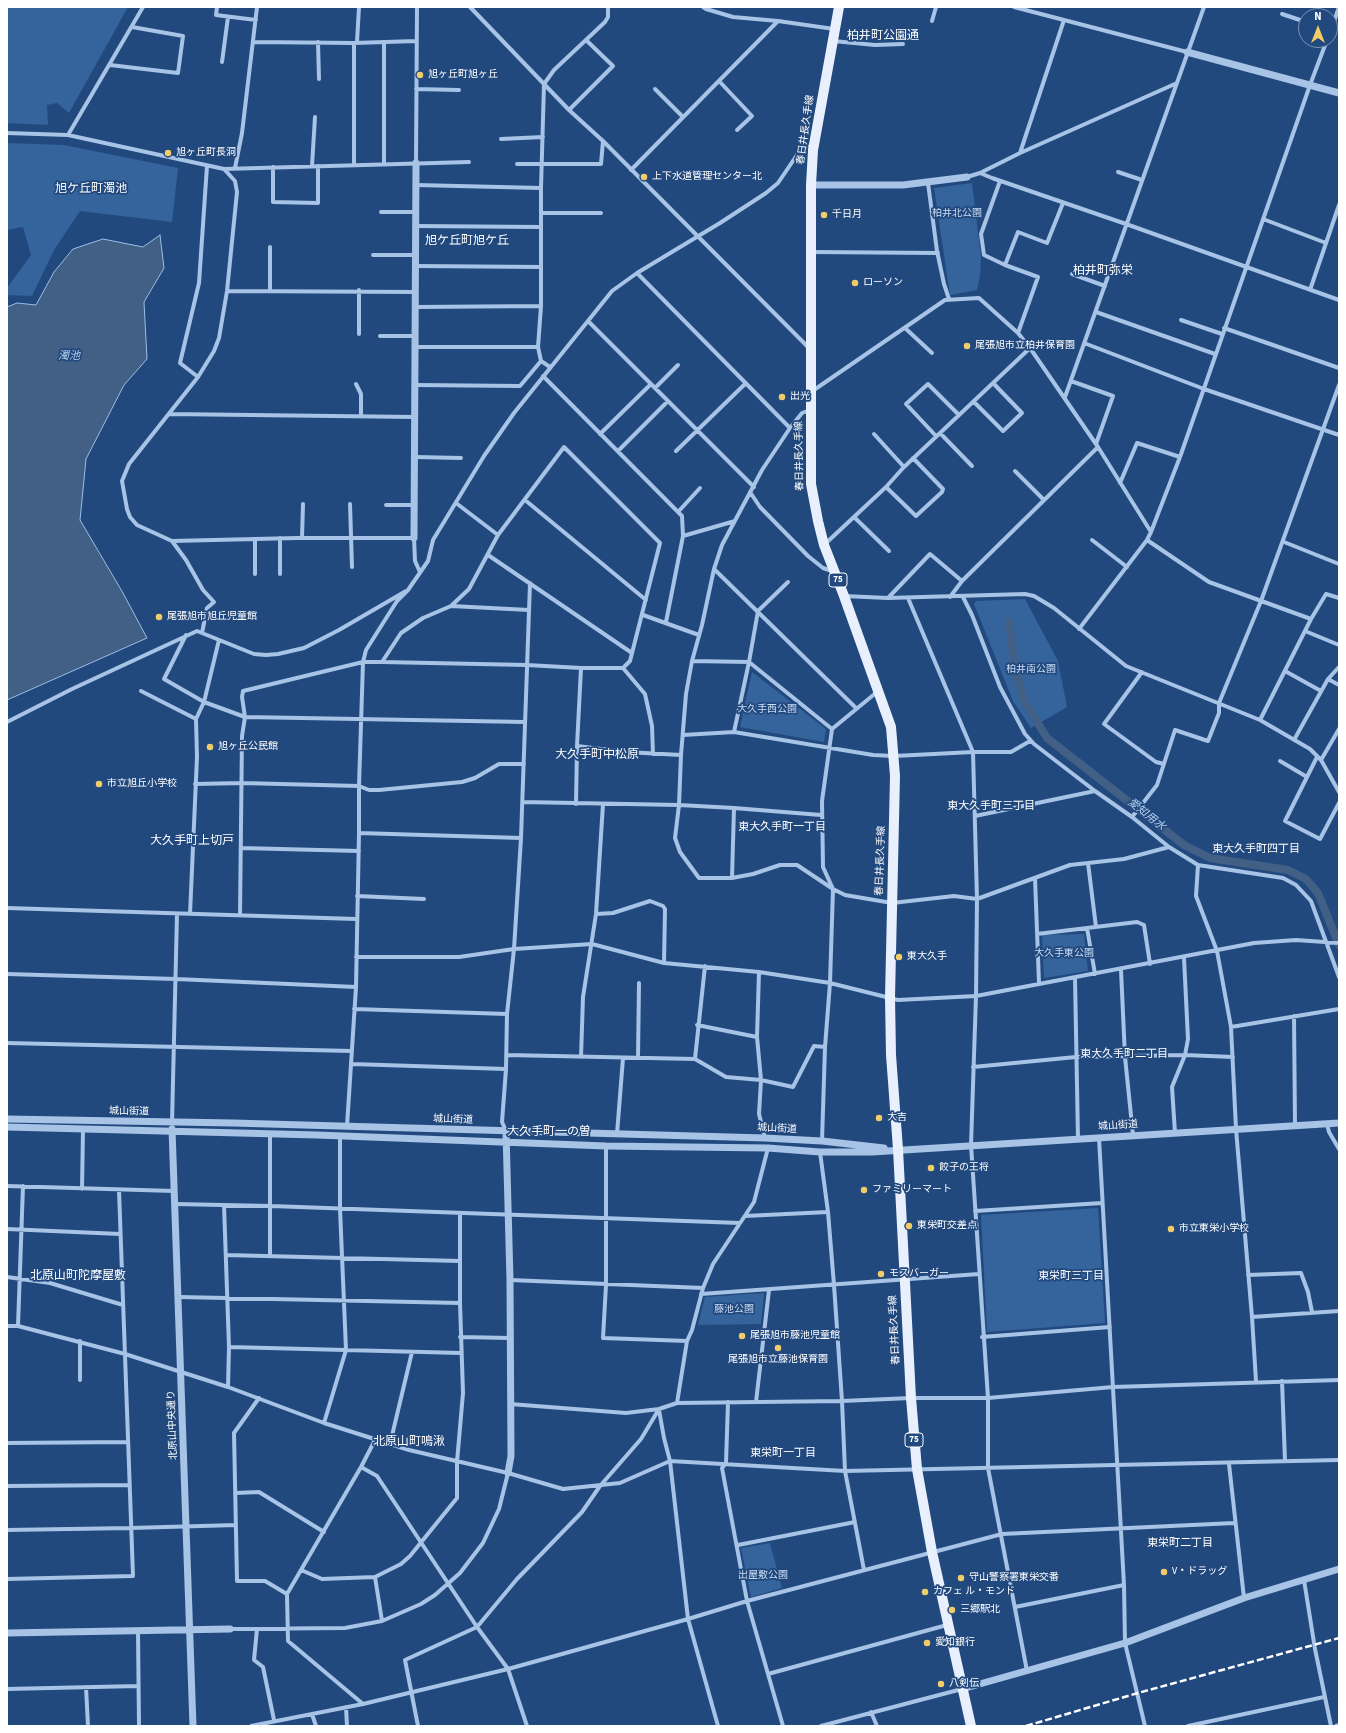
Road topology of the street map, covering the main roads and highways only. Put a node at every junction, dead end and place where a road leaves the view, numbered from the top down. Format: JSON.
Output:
{"nodes":[{"id":1,"x":839,"y":7,"type":"edge"},
{"id":2,"x":971,"y":1726,"type":"edge"}],
"edges":[{"from":1,"to":2,"type":"main road","name":"春日井長久手線","number":"75"}]}
